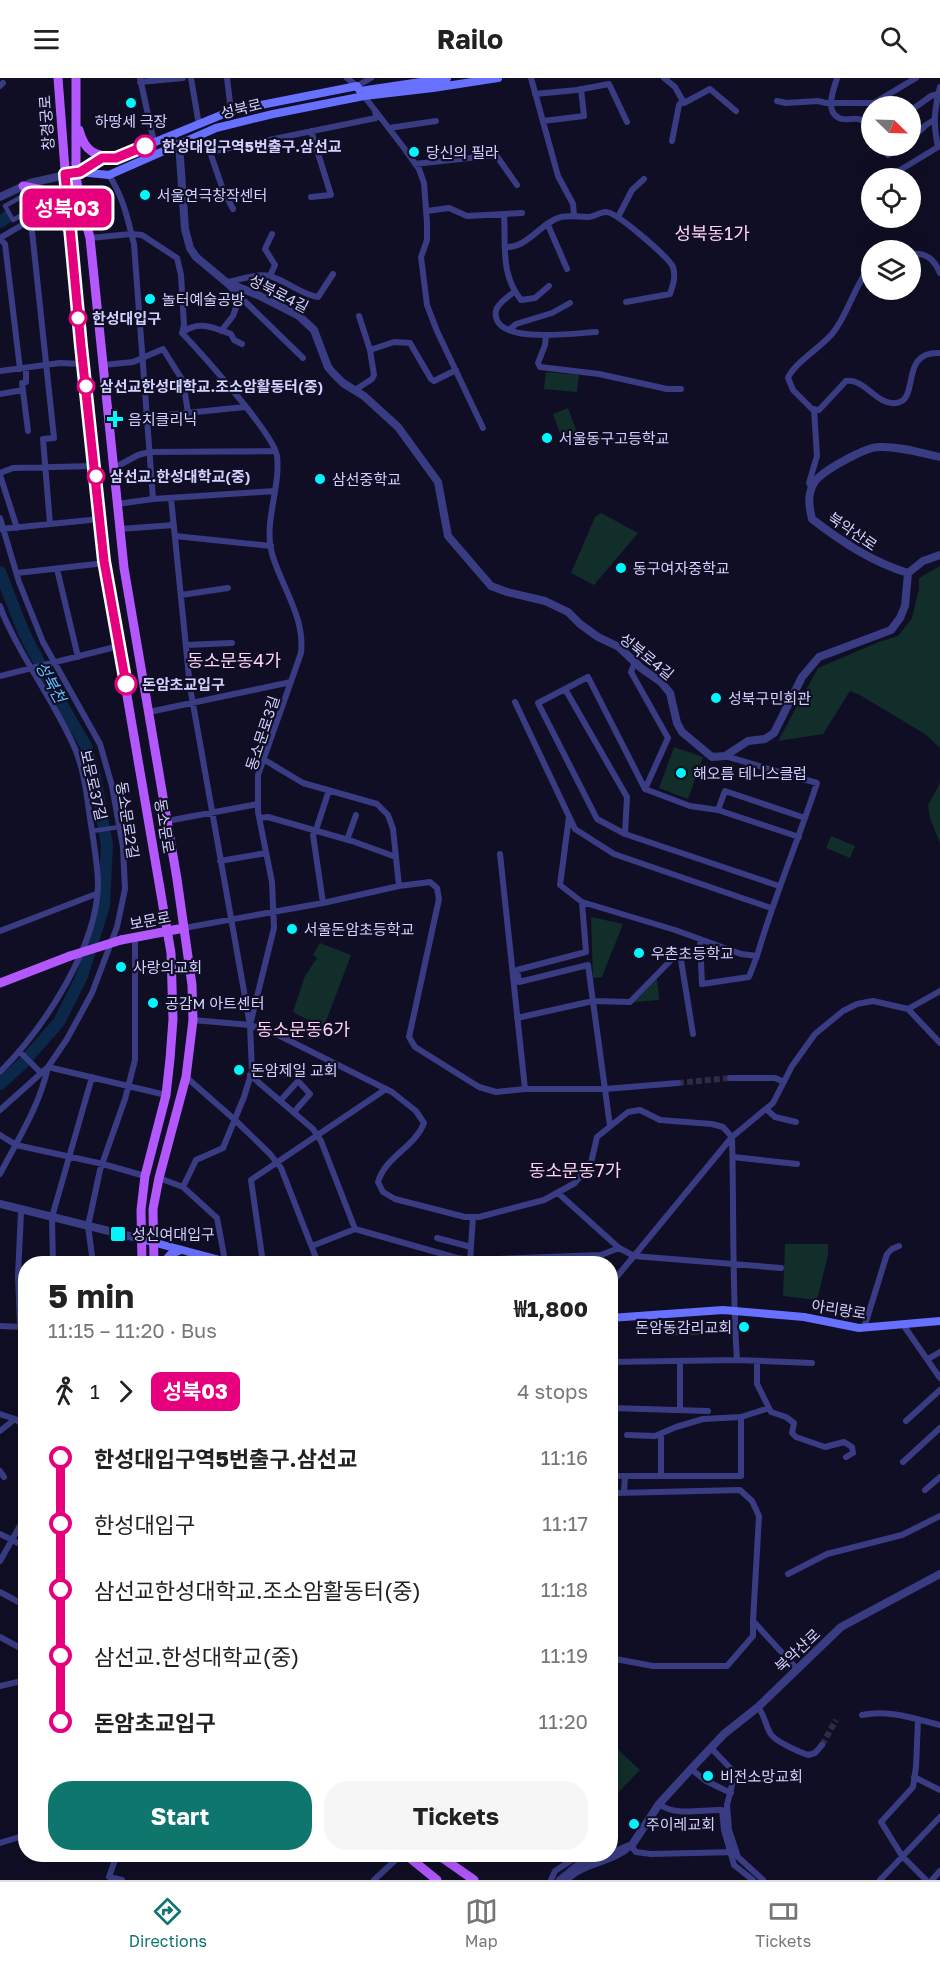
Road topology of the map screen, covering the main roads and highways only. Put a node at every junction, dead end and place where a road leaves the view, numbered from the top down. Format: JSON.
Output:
{"nodes":[{"id":1,"x":58,"y":78,"type":"edge"},
{"id":2,"x":76,"y":78,"type":"edge"},
{"id":3,"x":447,"y":78,"type":"edge"},
{"id":4,"x":498,"y":78,"type":"edge"},
{"id":5,"x":357,"y":86,"type":"junction"},
{"id":6,"x":341,"y":100,"type":"junction"},
{"id":7,"x":76,"y":117,"type":"junction"},
{"id":8,"x":200,"y":129,"type":"junction"},
{"id":9,"x":116,"y":158,"type":"junction"},
{"id":10,"x":76,"y":161,"type":"joint"},
{"id":11,"x":65,"y":170,"type":"joint"},
{"id":12,"x":78,"y":172,"type":"junction"},
{"id":13,"x":23,"y":186,"type":"road end"},
{"id":14,"x":70,"y":235,"type":"junction"},
{"id":15,"x":184,"y":928,"type":"junction"},
{"id":16,"x":168,"y":932,"type":"junction"},
{"id":17,"x":0,"y":983,"type":"edge"},
{"id":18,"x":141,"y":1239,"type":"junction"},
{"id":19,"x":153,"y":1242,"type":"junction"},
{"id":20,"x":185,"y":1251,"type":"junction"},
{"id":21,"x":142,"y":1256,"type":"edge"},
{"id":22,"x":154,"y":1256,"type":"edge"},
{"id":23,"x":169,"y":1256,"type":"edge"},
{"id":24,"x":205,"y":1256,"type":"edge"},
{"id":25,"x":618,"y":1318,"type":"edge"},
{"id":26,"x":940,"y":1321,"type":"edge"},
{"id":27,"x":414,"y":1862,"type":"edge"},
{"id":28,"x":448,"y":1862,"type":"edge"},
{"id":29,"x":437,"y":1880,"type":"edge"},
{"id":30,"x":474,"y":1880,"type":"edge"}],
"edges":[{"from":1,"to":11,"type":"main road","name":"창경궁로"},
{"from":2,"to":7,"type":"main road","name":"창경궁로"},
{"from":3,"to":5,"type":"main road","name":"성북로"},
{"from":4,"to":6,"type":"main road","name":"성북로"},
{"from":5,"to":6,"type":"main road"},
{"from":5,"to":8,"type":"main road","name":"성북로"},
{"from":6,"to":8,"type":"main road","name":"성북로"},
{"from":7,"to":9,"type":"main road"},
{"from":7,"to":10,"type":"main road","name":"창경궁로"},
{"from":8,"to":9,"type":"main road","name":"성북로"},
{"from":8,"to":12,"type":"main road","name":"성북로"},
{"from":9,"to":12,"type":"main road","name":"성북로"},
{"from":10,"to":12,"type":"main road","name":"동소문로"},
{"from":11,"to":14,"type":"main road","name":"동소문로"},
{"from":12,"to":15,"type":"main road","name":"동소문로"},
{"from":13,"to":14,"type":"main road"},
{"from":14,"to":16,"type":"main road","name":"동소문로"},
{"from":15,"to":16,"type":"main road","name":"보문로"},
{"from":15,"to":19,"type":"main road","name":"동소문로"},
{"from":16,"to":17,"type":"main road","name":"보문로","bridge":true},
{"from":16,"to":18,"type":"main road","name":"동소문로"},
{"from":18,"to":19,"type":"main road"},
{"from":18,"to":21,"type":"main road","name":"동소문로"},
{"from":19,"to":20,"type":"main road"},
{"from":19,"to":22,"type":"main road","name":"동소문로"},
{"from":20,"to":23,"type":"main road"},
{"from":20,"to":24,"type":"main road"},
{"from":25,"to":26,"type":"main road","name":"아리랑로"},
{"from":27,"to":29,"type":"main road"},
{"from":28,"to":30,"type":"main road"}]}
